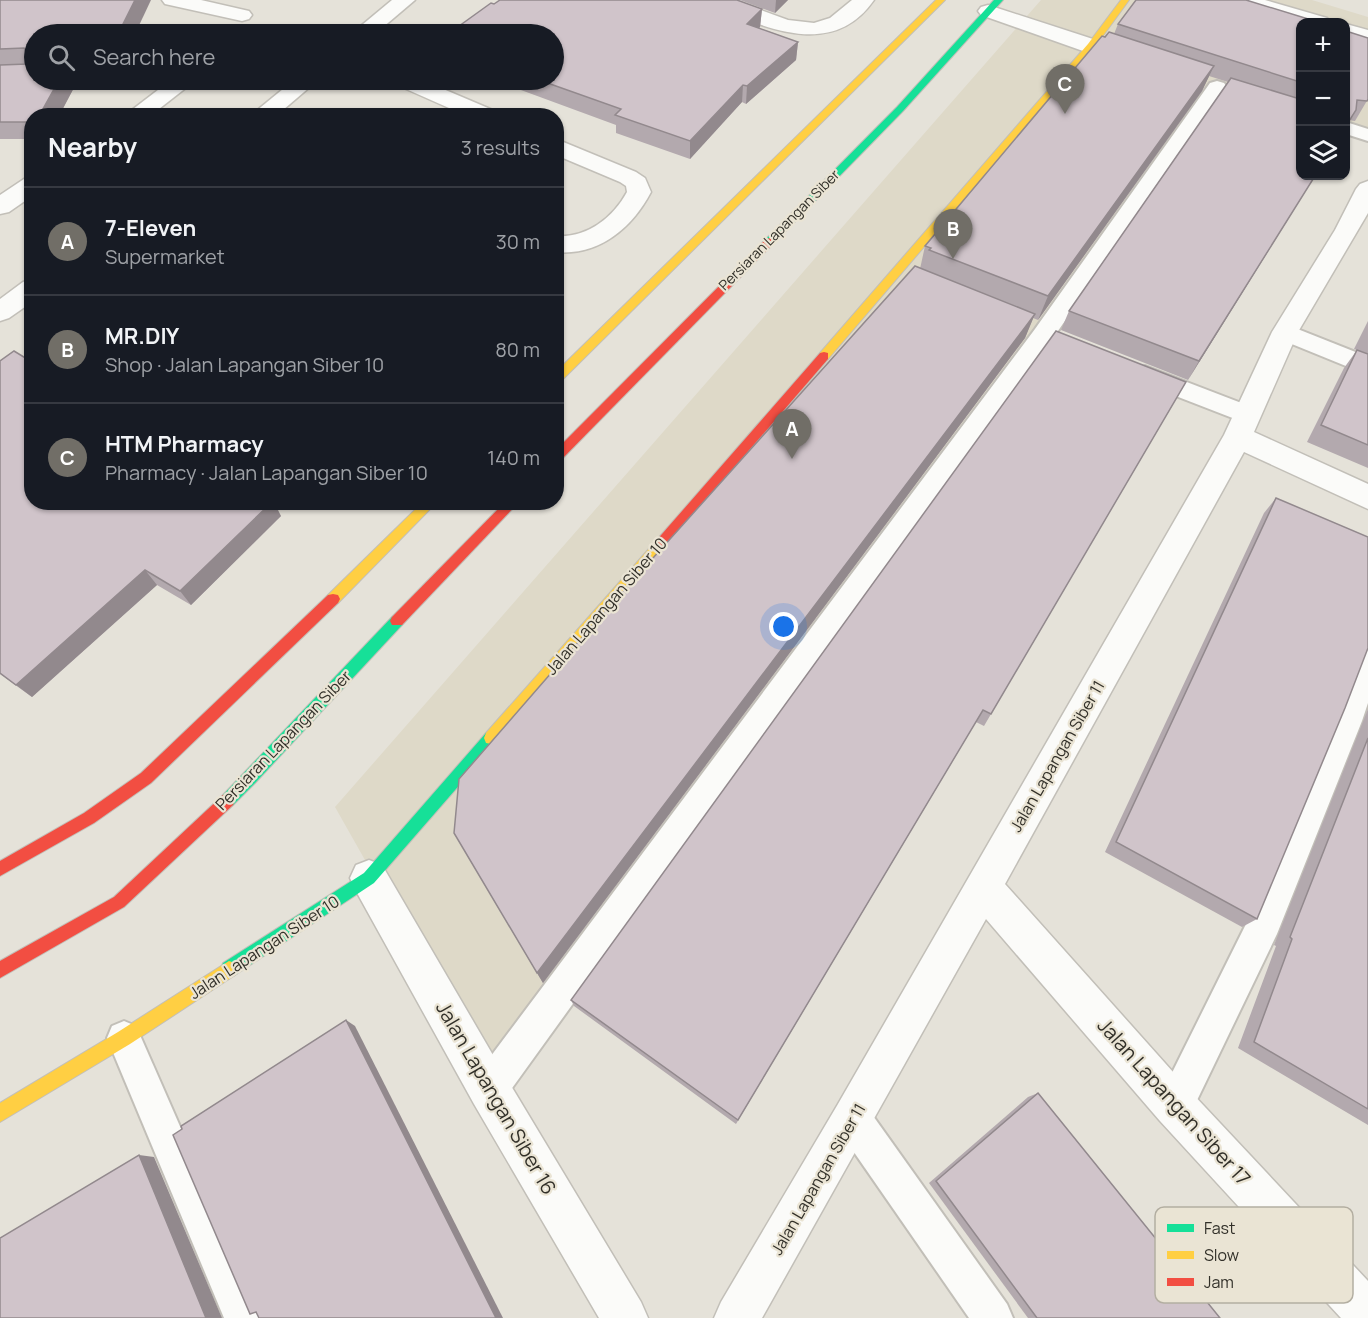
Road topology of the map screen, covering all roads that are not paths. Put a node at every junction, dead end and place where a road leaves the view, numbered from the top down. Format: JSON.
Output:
{"nodes":[{"id":1,"x":172,"y":0,"type":"edge"},
{"id":2,"x":405,"y":0,"type":"edge"},
{"id":3,"x":714,"y":0,"type":"edge"},
{"id":4,"x":864,"y":0,"type":"edge"},
{"id":5,"x":941,"y":0,"type":"edge"},
{"id":6,"x":1125,"y":0,"type":"edge"},
{"id":7,"x":1243,"y":0,"type":"edge"},
{"id":8,"x":993,"y":5,"type":"edge"},
{"id":9,"x":244,"y":18,"type":"dead end"},
{"id":10,"x":1306,"y":18,"type":"edge"},
{"id":11,"x":375,"y":24,"type":"edge"},
{"id":12,"x":1350,"y":31,"type":"edge"},
{"id":13,"x":1368,"y":37,"type":"edge"},
{"id":14,"x":1091,"y":46,"type":"junction"},
{"id":15,"x":1112,"y":53,"type":"edge"},
{"id":16,"x":1217,"y":87,"type":"dead end"},
{"id":17,"x":171,"y":90,"type":"edge"},
{"id":18,"x":296,"y":90,"type":"edge"},
{"id":19,"x":428,"y":90,"type":"edge"},
{"id":20,"x":146,"y":108,"type":"edge"},
{"id":21,"x":276,"y":108,"type":"edge"},
{"id":22,"x":470,"y":108,"type":"edge"},
{"id":23,"x":1350,"y":129,"type":"edge"},
{"id":24,"x":1368,"y":135,"type":"edge"},
{"id":25,"x":564,"y":149,"type":"edge"},
{"id":26,"x":1368,"y":189,"type":"edge"},
{"id":27,"x":1357,"y":233,"type":"edge"},
{"id":28,"x":564,"y":246,"type":"edge"},
{"id":29,"x":24,"y":294,"type":"edge"},
{"id":30,"x":0,"y":312,"type":"edge"},
{"id":31,"x":1285,"y":332,"type":"junction"},
{"id":32,"x":1368,"y":366,"type":"edge"},
{"id":33,"x":1130,"y":369,"type":"edge"},
{"id":34,"x":564,"y":371,"type":"edge"},
{"id":35,"x":1243,"y":426,"type":"junction"},
{"id":36,"x":564,"y":450,"type":"edge"},
{"id":37,"x":1368,"y":497,"type":"edge"},
{"id":38,"x":423,"y":510,"type":"edge"},
{"id":39,"x":505,"y":510,"type":"edge"},
{"id":40,"x":1368,"y":662,"type":"edge"},
{"id":41,"x":0,"y":869,"type":"edge"},
{"id":42,"x":369,"y":878,"type":"junction"},
{"id":43,"x":983,"y":887,"type":"junction"},
{"id":44,"x":0,"y":970,"type":"edge"},
{"id":45,"x":124,"y":1038,"type":"junction"},
{"id":46,"x":489,"y":1089,"type":"junction"},
{"id":47,"x":1175,"y":1106,"type":"junction"},
{"id":48,"x":0,"y":1113,"type":"edge"},
{"id":49,"x":853,"y":1119,"type":"junction"},
{"id":50,"x":1269,"y":1207,"type":"edge"},
{"id":51,"x":1353,"y":1298,"type":"edge"},
{"id":52,"x":1368,"y":1314,"type":"edge"},
{"id":53,"x":244,"y":1318,"type":"edge"},
{"id":54,"x":625,"y":1318,"type":"edge"},
{"id":55,"x":737,"y":1318,"type":"edge"},
{"id":56,"x":993,"y":1318,"type":"edge"}],
"edges":[{"from":1,"to":9,"type":"street"},
{"from":2,"to":11,"type":"street"},
{"from":3,"to":4,"type":"street"},
{"from":5,"to":34,"type":"main road"},
{"from":6,"to":14,"type":"main road","name":"Jalan Lapangan Siber 10"},
{"from":7,"to":10,"type":"street"},
{"from":8,"to":14,"type":"street"},
{"from":8,"to":36,"type":"main road","name":"Persiaran Lapangan Siber"},
{"from":12,"to":13,"type":"street"},
{"from":14,"to":15,"type":"lane"},
{"from":14,"to":42,"type":"main road","name":"Jalan Lapangan Siber 10"},
{"from":16,"to":46,"type":"lane"},
{"from":17,"to":20,"type":"street"},
{"from":18,"to":21,"type":"street"},
{"from":19,"to":22,"type":"street"},
{"from":23,"to":24,"type":"lane"},
{"from":25,"to":28,"type":"street"},
{"from":26,"to":27,"type":"street","name":"Jalan Lapangan Siber 11"},
{"from":27,"to":31,"type":"street","name":"Jalan Lapangan Siber 11"},
{"from":29,"to":30,"type":"street"},
{"from":31,"to":32,"type":"lane"},
{"from":31,"to":35,"type":"street","name":"Jalan Lapangan Siber 11"},
{"from":33,"to":35,"type":"lane"},
{"from":35,"to":37,"type":"street"},
{"from":35,"to":43,"type":"street","name":"Jalan Lapangan Siber 11"},
{"from":38,"to":41,"type":"main road"},
{"from":39,"to":44,"type":"main road","name":"Persiaran Lapangan Siber"},
{"from":40,"to":47,"type":"lane"},
{"from":42,"to":45,"type":"main road","name":"Jalan Lapangan Siber 10"},
{"from":42,"to":46,"type":"street","name":"Jalan Lapangan Siber 16"},
{"from":43,"to":47,"type":"street","name":"Jalan Lapangan Siber 17"},
{"from":43,"to":49,"type":"street","name":"Jalan Lapangan Siber 11"},
{"from":45,"to":48,"type":"main road","name":"Jalan Lapangan Siber 10"},
{"from":45,"to":53,"type":"lane"},
{"from":46,"to":54,"type":"street","name":"Jalan Lapangan Siber 16"},
{"from":47,"to":50,"type":"street","name":"Jalan Lapangan Siber 17"},
{"from":49,"to":55,"type":"street","name":"Jalan Lapangan Siber 11"},
{"from":49,"to":56,"type":"lane"},
{"from":51,"to":52,"type":"street","name":"Jalan Lapangan Siber 17"}]}
